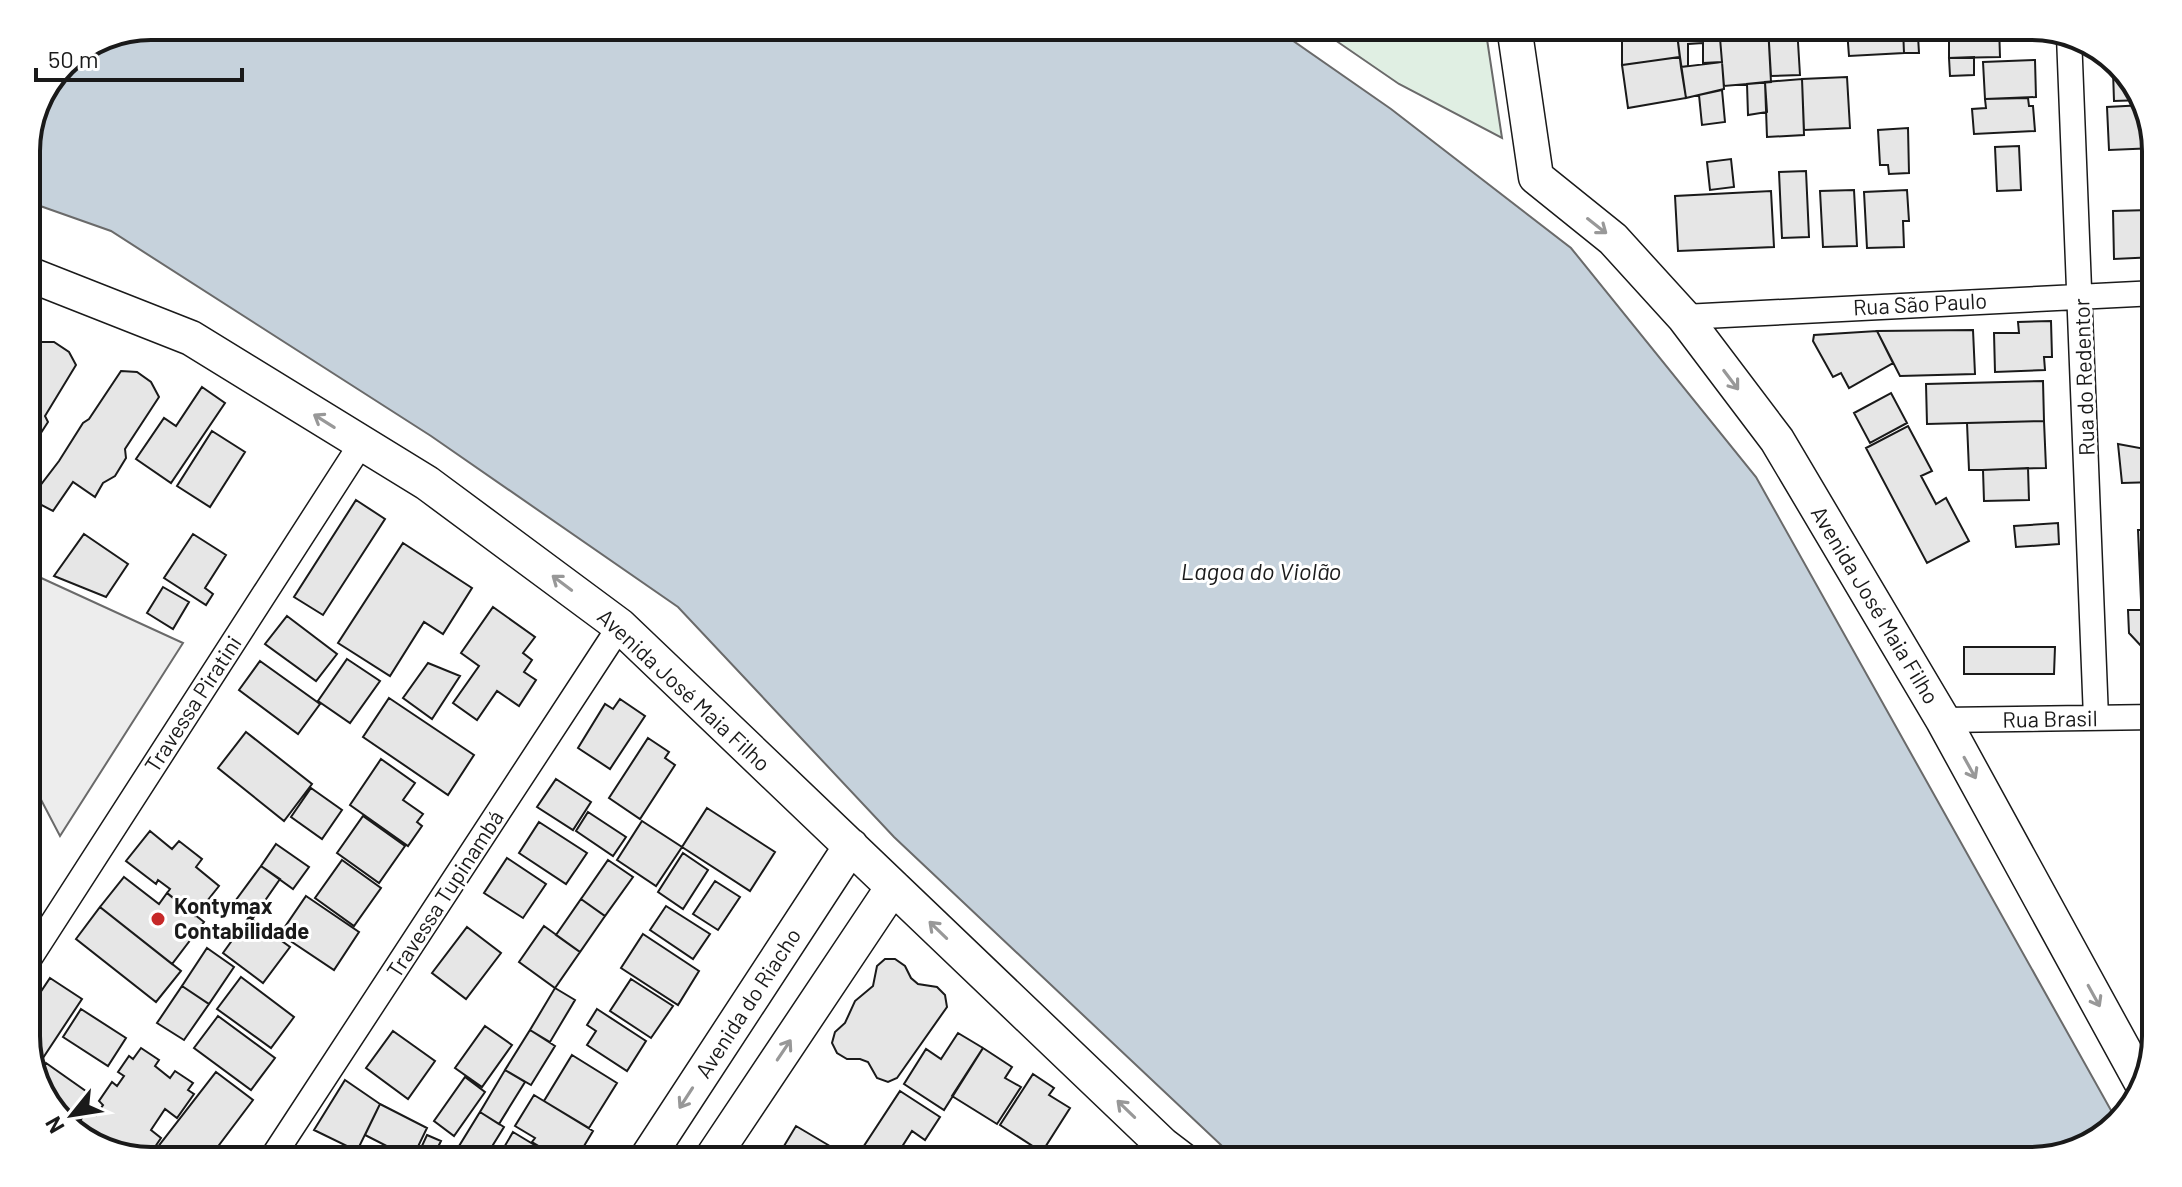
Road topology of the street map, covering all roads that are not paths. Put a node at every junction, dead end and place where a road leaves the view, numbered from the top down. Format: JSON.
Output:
{"nodes":[{"id":1,"x":1516,"y":40,"type":"edge"},
{"id":2,"x":2070,"y":47,"type":"edge"},
{"id":3,"x":40,"y":279,"type":"edge"},
{"id":4,"x":2142,"y":294,"type":"edge"},
{"id":5,"x":2081,"y":296,"type":"junction"},
{"id":6,"x":1684,"y":317,"type":"junction"},
{"id":7,"x":361,"y":444,"type":"junction"},
{"id":8,"x":620,"y":626,"type":"junction"},
{"id":9,"x":2142,"y":717,"type":"edge"},
{"id":10,"x":2096,"y":718,"type":"junction"},
{"id":11,"x":1943,"y":720,"type":"junction"},
{"id":12,"x":851,"y":846,"type":"junction"},
{"id":13,"x":893,"y":887,"type":"junction"},
{"id":14,"x":40,"y":942,"type":"edge"},
{"id":15,"x":2136,"y":1072,"type":"edge"},
{"id":16,"x":279,"y":1147,"type":"edge"},
{"id":17,"x":654,"y":1147,"type":"edge"},
{"id":18,"x":719,"y":1147,"type":"edge"},
{"id":19,"x":1159,"y":1147,"type":"edge"}],
"edges":[{"from":1,"to":6,"type":"street","name":"Avenida José Maia Filho","one_way":true},
{"from":2,"to":5,"type":"street","name":"Rua do Redentor"},
{"from":7,"to":3,"type":"street","name":"Avenida José Maia Filho","one_way":true},
{"from":4,"to":5,"type":"street","name":"Rua São Paulo"},
{"from":5,"to":6,"type":"street","name":"Rua São Paulo"},
{"from":5,"to":10,"type":"street","name":"Rua do Redentor"},
{"from":6,"to":11,"type":"street","name":"Avenida José Maia Filho","one_way":true},
{"from":8,"to":7,"type":"street","name":"Avenida José Maia Filho","one_way":true},
{"from":7,"to":14,"type":"street","name":"Travessa Piratini"},
{"from":8,"to":12,"type":"street","name":"Avenida José Maia Filho"},
{"from":8,"to":16,"type":"street","name":"Travessa Tupinambá"},
{"from":9,"to":10,"type":"street","name":"Rua Brasil"},
{"from":10,"to":11,"type":"street","name":"Rua Brasil"},
{"from":11,"to":15,"type":"street","name":"Avenida José Maia Filho","one_way":true},
{"from":12,"to":13,"type":"street","name":"Avenida José Maia Filho"},
{"from":12,"to":17,"type":"street","name":"Avenida do Riacho","one_way":true},
{"from":18,"to":13,"type":"street","one_way":true},
{"from":19,"to":13,"type":"street","name":"Avenida José Maia Filho","one_way":true}]}
